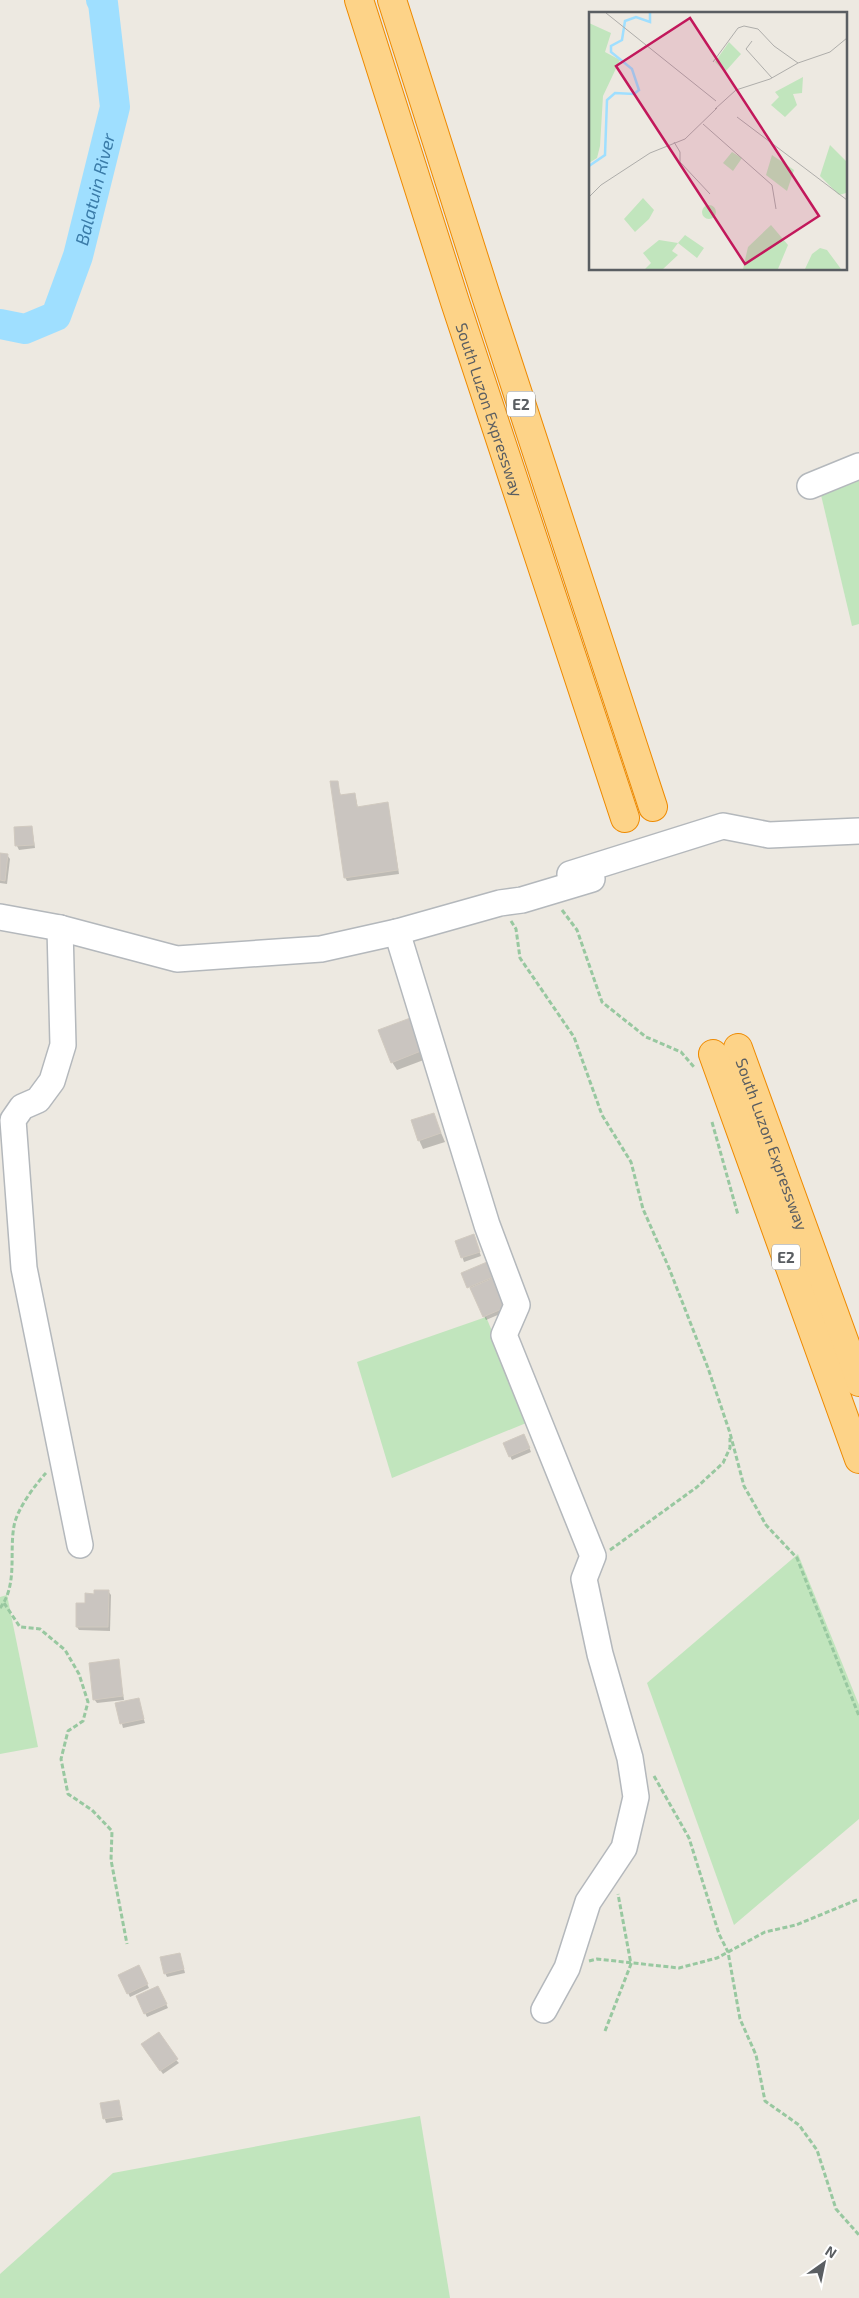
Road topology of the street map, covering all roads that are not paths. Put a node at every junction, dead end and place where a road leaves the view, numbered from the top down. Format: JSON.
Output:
{"nodes":[{"id":1,"x":359,"y":0,"type":"edge"},
{"id":2,"x":392,"y":0,"type":"edge"},
{"id":3,"x":859,"y":466,"type":"edge"},
{"id":4,"x":810,"y":486,"type":"dead end"},
{"id":5,"x":653,"y":807,"type":"dead end"},
{"id":6,"x":625,"y":818,"type":"dead end"},
{"id":7,"x":859,"y":831,"type":"edge"},
{"id":8,"x":592,"y":879,"type":"dead end"},
{"id":9,"x":548,"y":891,"type":"junction"},
{"id":10,"x":0,"y":917,"type":"edge"},
{"id":11,"x":60,"y":928,"type":"junction"},
{"id":12,"x":397,"y":932,"type":"junction"},
{"id":13,"x":859,"y":1382,"type":"edge"},
{"id":14,"x":859,"y":1459,"type":"edge"},
{"id":15,"x":80,"y":1545,"type":"dead end"},
{"id":16,"x":544,"y":2010,"type":"dead end"}],
"edges":[{"from":1,"to":6,"type":"highway","name":"South Luzon Expressway","number":"E2"},
{"from":2,"to":5,"type":"highway","name":"South Luzon Expressway","number":"E2"},
{"from":3,"to":4,"type":"street"},
{"from":7,"to":9,"type":"street"},
{"from":8,"to":9,"type":"street"},
{"from":9,"to":12,"type":"street"},
{"from":10,"to":11,"type":"street"},
{"from":11,"to":12,"type":"street"},
{"from":11,"to":15,"type":"street"},
{"from":12,"to":16,"type":"street"},
{"from":13,"to":14,"type":"highway","name":"South Luzon Expressway","number":"E2"}]}
